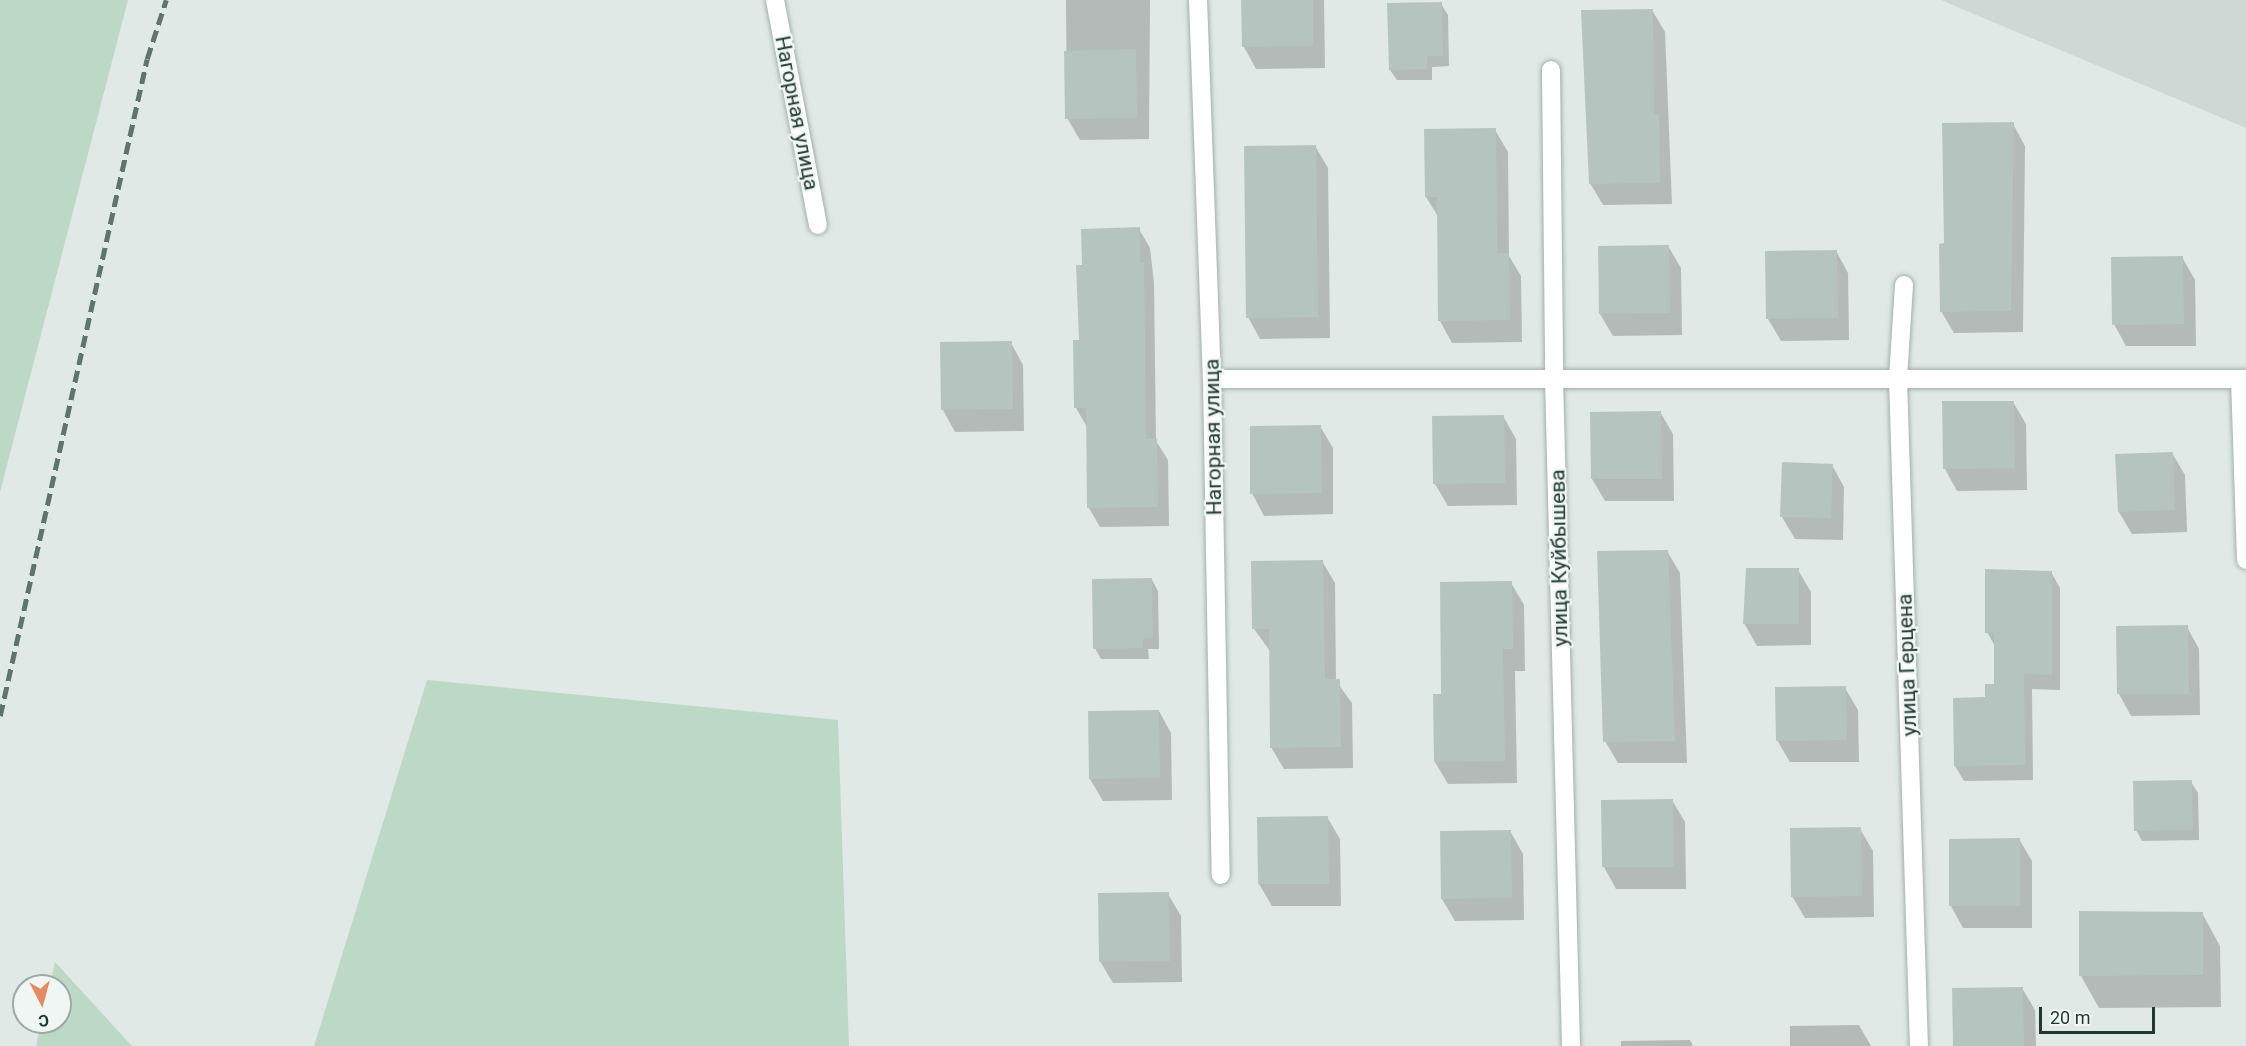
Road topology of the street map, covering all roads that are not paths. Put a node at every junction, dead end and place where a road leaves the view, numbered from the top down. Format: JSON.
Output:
{"nodes":[{"id":1,"x":775,"y":0,"type":"edge"},
{"id":2,"x":1198,"y":0,"type":"edge"},
{"id":3,"x":1551,"y":70,"type":"dead end"},
{"id":4,"x":818,"y":225,"type":"dead end"},
{"id":5,"x":1904,"y":285,"type":"dead end"},
{"id":6,"x":1212,"y":379,"type":"junction"},
{"id":7,"x":1554,"y":379,"type":"junction"},
{"id":8,"x":1898,"y":379,"type":"junction"},
{"id":9,"x":2243,"y":379,"type":"edge"},
{"id":10,"x":2246,"y":560,"type":"edge"},
{"id":11,"x":1221,"y":875,"type":"dead end"},
{"id":12,"x":1571,"y":1046,"type":"edge"},
{"id":13,"x":1919,"y":1046,"type":"edge"}],
"edges":[{"from":1,"to":4,"type":"street","name":"Нагорная улица"},
{"from":2,"to":6,"type":"street","name":"Нагорная улица"},
{"from":3,"to":7,"type":"street","name":"улица Куйбышева"},
{"from":5,"to":8,"type":"street","name":"улица Герцена"},
{"from":6,"to":7,"type":"street"},
{"from":6,"to":11,"type":"street","name":"Нагорная улица"},
{"from":7,"to":8,"type":"street"},
{"from":7,"to":12,"type":"street","name":"улица Куйбышева"},
{"from":8,"to":9,"type":"street"},
{"from":8,"to":13,"type":"street","name":"улица Герцена"},
{"from":9,"to":10,"type":"street"}]}
